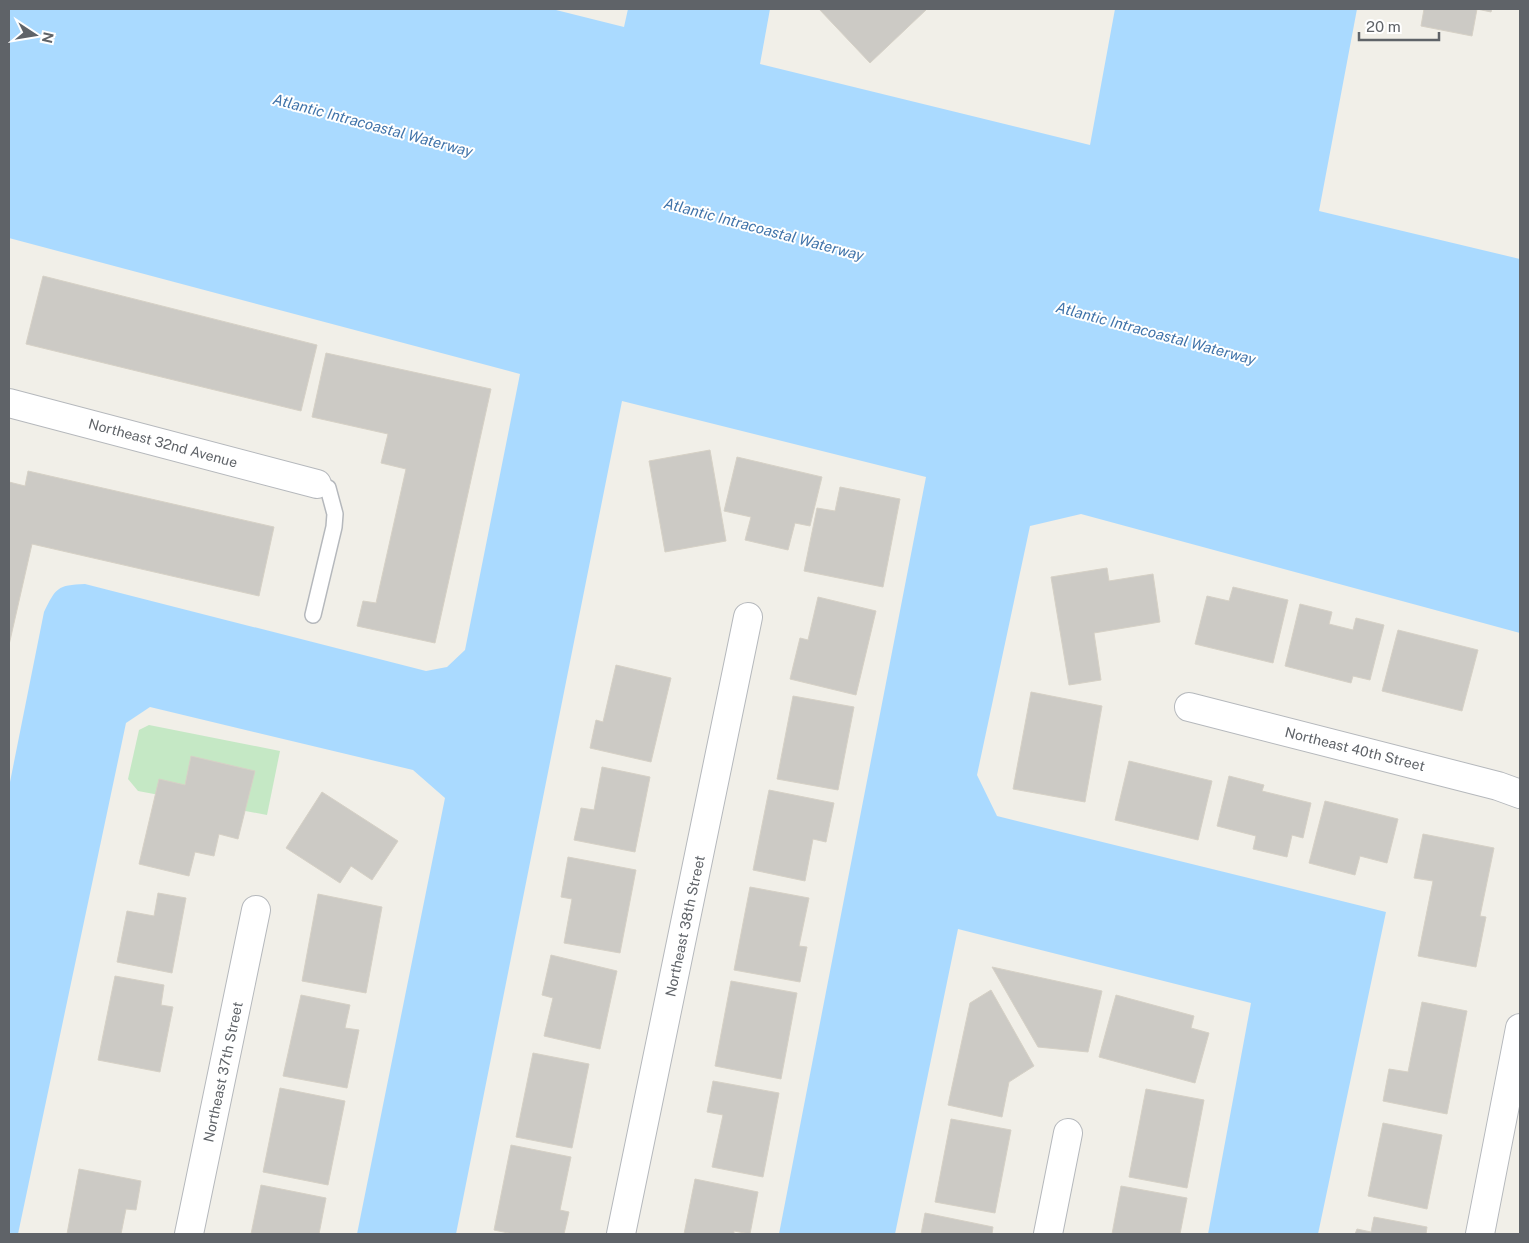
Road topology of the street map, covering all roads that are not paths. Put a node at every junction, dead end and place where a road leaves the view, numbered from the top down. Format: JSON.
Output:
{"nodes":[{"id":1,"x":9,"y":402,"type":"edge"},
{"id":2,"x":317,"y":484,"type":"joint"},
{"id":3,"x":313,"y":615,"type":"dead end"},
{"id":4,"x":748,"y":617,"type":"dead end"},
{"id":5,"x":1189,"y":707,"type":"dead end"},
{"id":6,"x":1520,"y":794,"type":"edge"},
{"id":7,"x":256,"y":910,"type":"dead end"},
{"id":8,"x":1520,"y":1028,"type":"edge"},
{"id":9,"x":1068,"y":1133,"type":"dead end"},
{"id":10,"x":189,"y":1234,"type":"edge"},
{"id":11,"x":622,"y":1234,"type":"edge"},
{"id":12,"x":1048,"y":1234,"type":"edge"},
{"id":13,"x":1480,"y":1234,"type":"edge"}],
"edges":[{"from":1,"to":2,"type":"street","name":"Northeast 32nd Avenue"},
{"from":2,"to":3,"type":"lane"},
{"from":4,"to":11,"type":"street","name":"Northeast 38th Street"},
{"from":5,"to":6,"type":"street","name":"Northeast 40th Street"},
{"from":7,"to":10,"type":"street","name":"Northeast 37th Street"},
{"from":8,"to":13,"type":"street"},
{"from":9,"to":12,"type":"street"}]}
